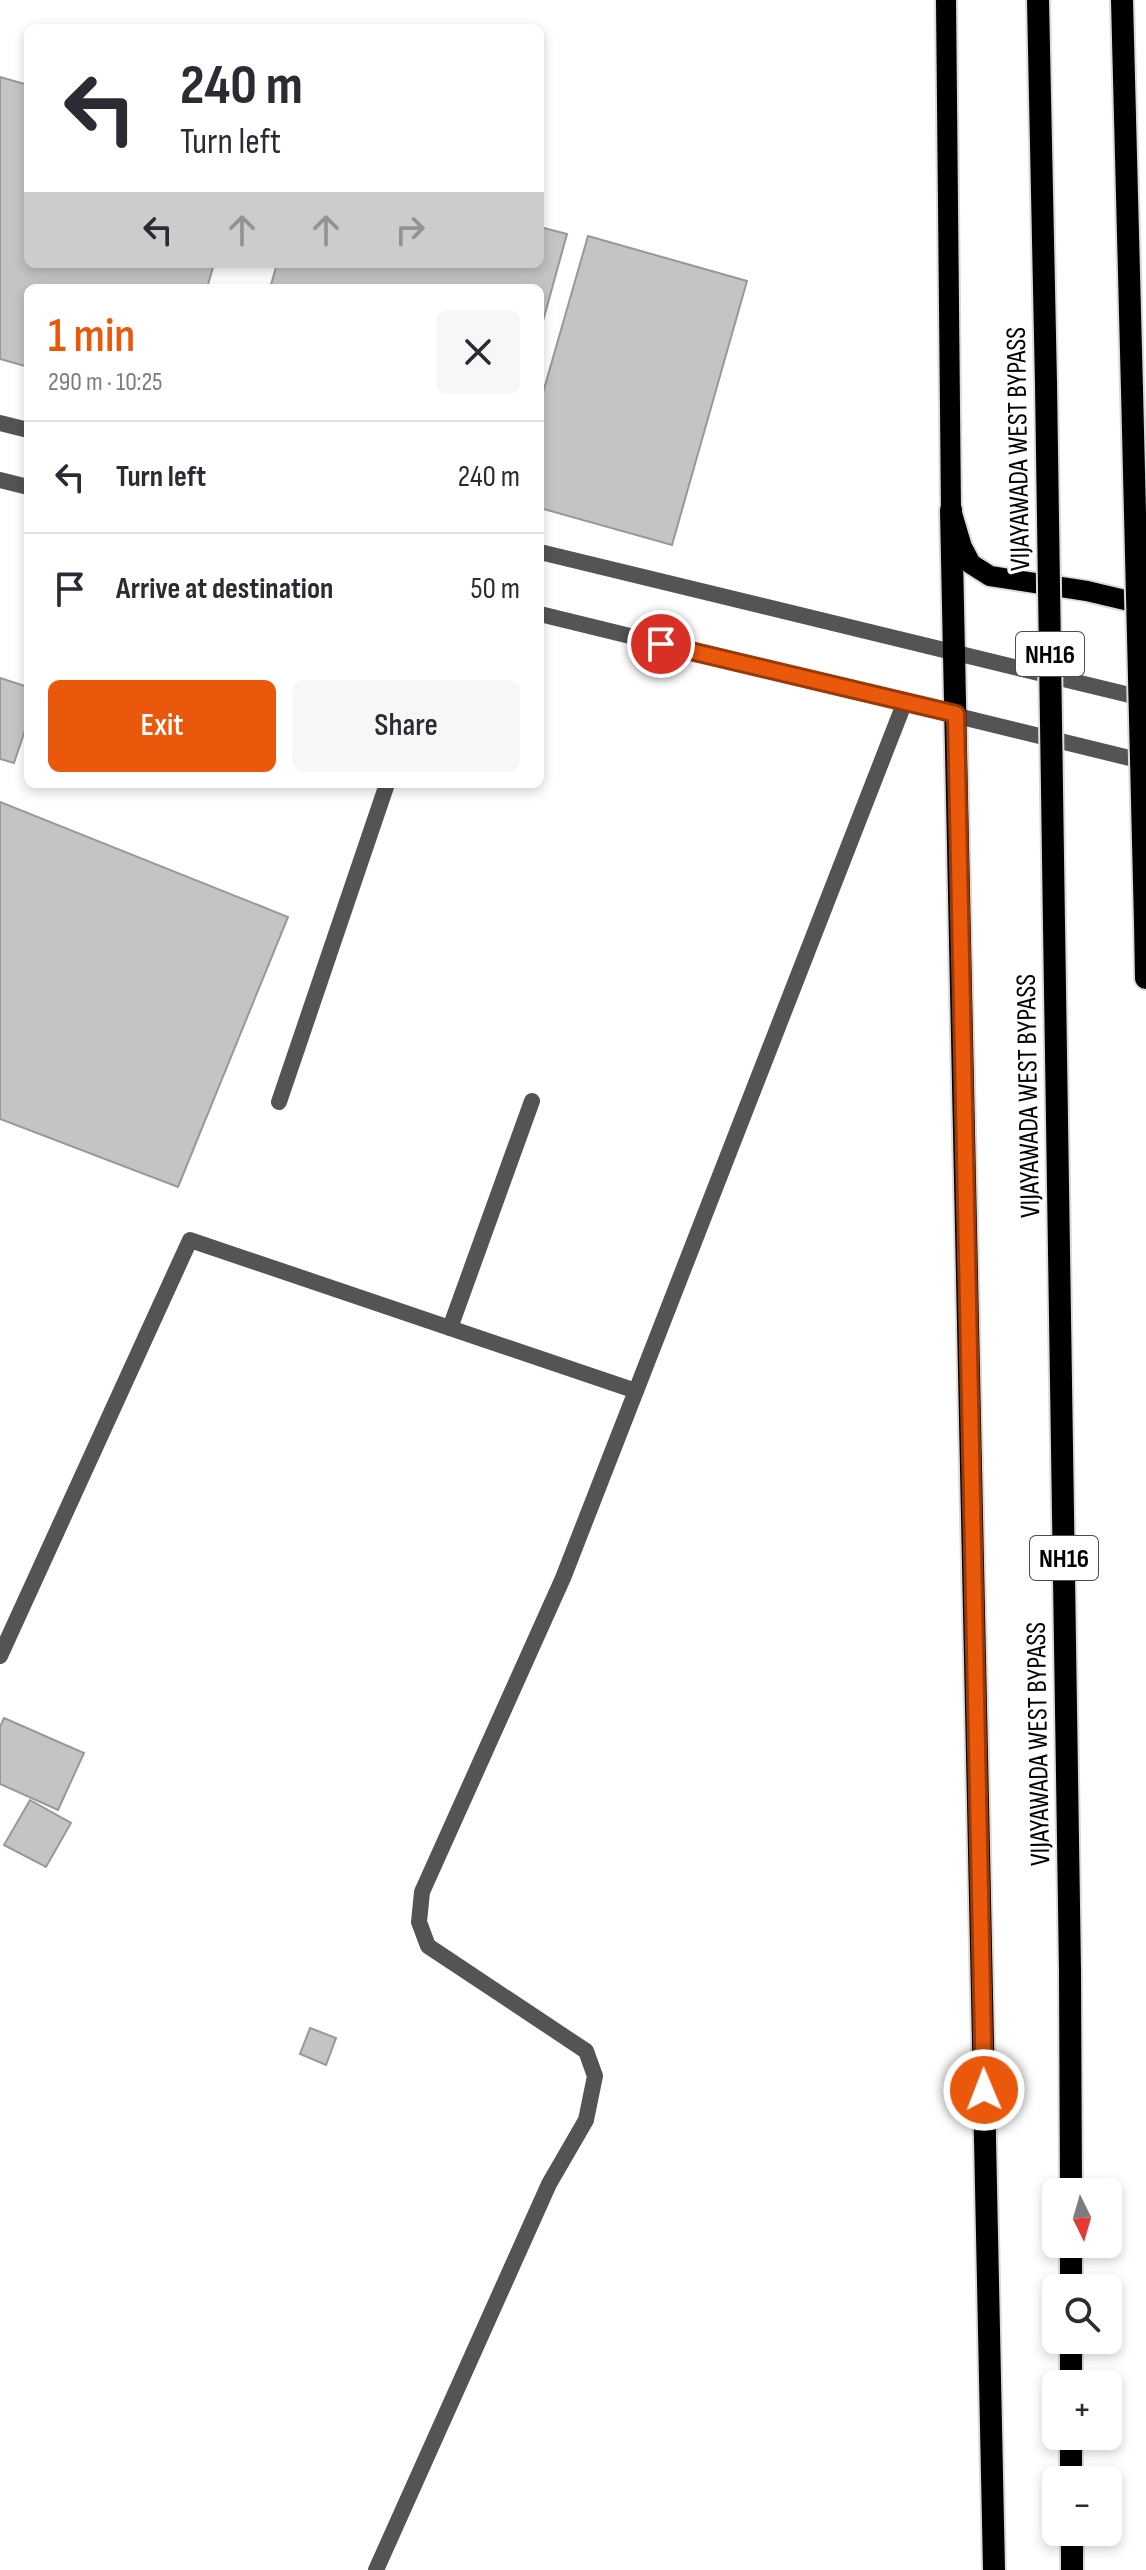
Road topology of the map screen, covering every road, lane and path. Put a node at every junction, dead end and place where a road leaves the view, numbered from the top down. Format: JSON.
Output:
{"nodes":[{"id":1,"x":946,"y":0,"type":"edge"},
{"id":2,"x":1038,"y":0,"type":"edge"},
{"id":3,"x":1122,"y":0,"type":"edge"},
{"id":4,"x":0,"y":423,"type":"edge"},
{"id":5,"x":24,"y":429,"type":"edge"},
{"id":6,"x":0,"y":480,"type":"edge"},
{"id":7,"x":24,"y":486,"type":"edge"},
{"id":8,"x":951,"y":510,"type":"junction"},
{"id":9,"x":544,"y":553,"type":"edge"},
{"id":10,"x":1146,"y":605,"type":"edge"},
{"id":11,"x":544,"y":615,"type":"edge"},
{"id":12,"x":953,"y":652,"type":"junction"},
{"id":13,"x":1146,"y":699,"type":"edge"},
{"id":14,"x":904,"y":704,"type":"junction"},
{"id":15,"x":956,"y":714,"type":"junction"},
{"id":16,"x":1146,"y":762,"type":"edge"},
{"id":17,"x":386,"y":788,"type":"edge"},
{"id":18,"x":1145,"y":923,"type":"edge"},
{"id":19,"x":1146,"y":978,"type":"edge"},
{"id":20,"x":532,"y":1101,"type":"dead end"},
{"id":21,"x":279,"y":1102,"type":"dead end"},
{"id":22,"x":450,"y":1328,"type":"junction"},
{"id":23,"x":636,"y":1391,"type":"junction"},
{"id":24,"x":0,"y":1656,"type":"edge"},
{"id":25,"x":1071,"y":2178,"type":"edge"},
{"id":26,"x":1072,"y":2546,"type":"edge"},
{"id":27,"x":376,"y":2570,"type":"edge"},
{"id":28,"x":994,"y":2570,"type":"edge"},
{"id":29,"x":1072,"y":2570,"type":"edge"}],
"edges":[{"from":1,"to":8,"type":"main road"},
{"from":2,"to":25,"type":"highway","name":"VIJAYAWADA WEST BYPASS","number":"NH16","bridge":true},
{"from":3,"to":18,"type":"highway","bridge":true},
{"from":4,"to":5,"type":"street"},
{"from":6,"to":7,"type":"street"},
{"from":8,"to":10,"type":"main road"},
{"from":8,"to":12,"type":"highway"},
{"from":9,"to":12,"type":"street"},
{"from":11,"to":14,"type":"street"},
{"from":12,"to":13,"type":"street"},
{"from":12,"to":15,"type":"highway"},
{"from":14,"to":15,"type":"street"},
{"from":14,"to":23,"type":"street"},
{"from":15,"to":16,"type":"street"},
{"from":15,"to":28,"type":"highway"},
{"from":17,"to":21,"type":"street"},
{"from":18,"to":19,"type":"highway"},
{"from":20,"to":22,"type":"street"},
{"from":22,"to":23,"type":"street"},
{"from":22,"to":24,"type":"street"},
{"from":23,"to":27,"type":"street"},
{"from":26,"to":29,"type":"highway"}]}
